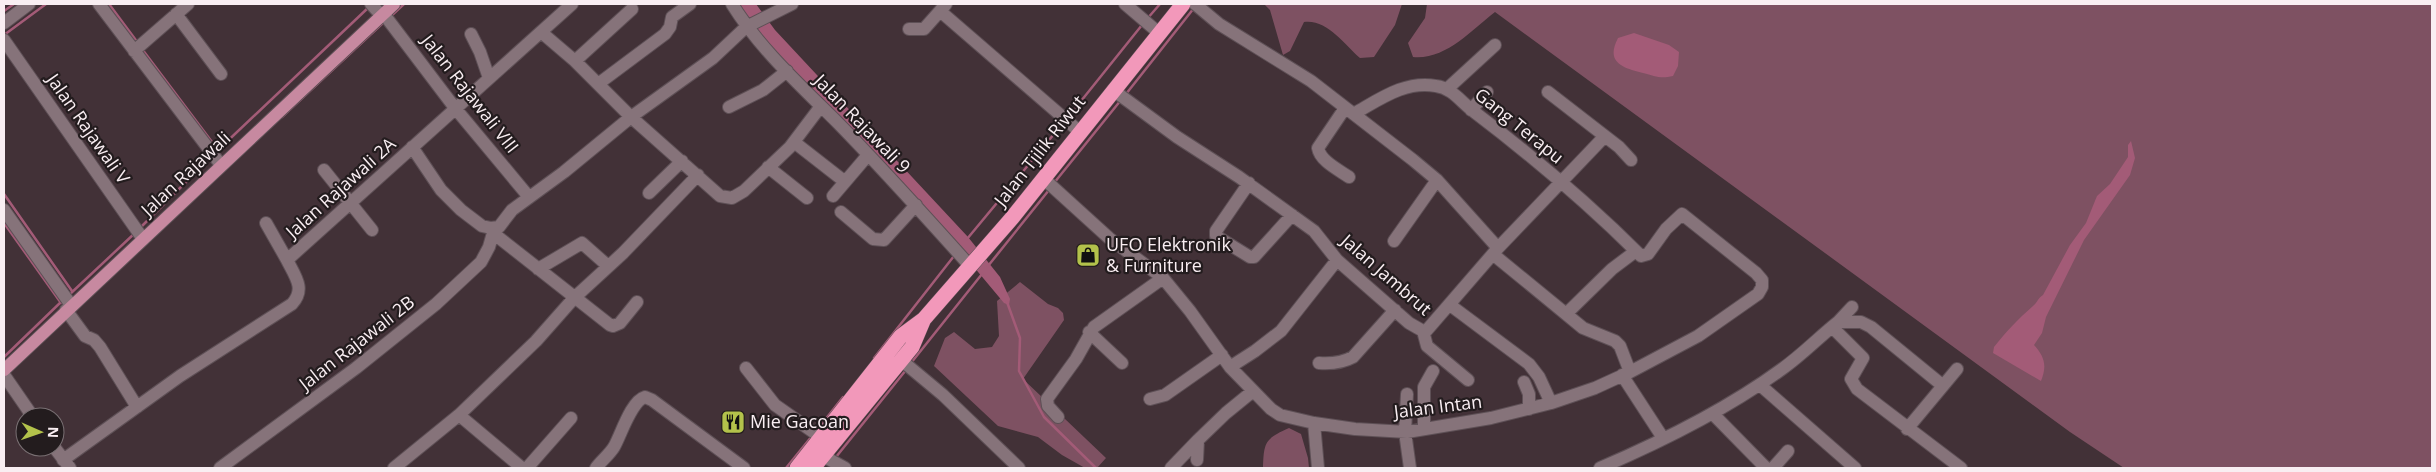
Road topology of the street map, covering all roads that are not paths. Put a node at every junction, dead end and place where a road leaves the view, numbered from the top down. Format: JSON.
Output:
{"nodes":[{"id":1,"x":29,"y":4,"type":"edge"},
{"id":2,"x":99,"y":4,"type":"edge"},
{"id":3,"x":188,"y":4,"type":"edge"},
{"id":4,"x":394,"y":4,"type":"edge"},
{"id":5,"x":572,"y":4,"type":"edge"},
{"id":6,"x":690,"y":4,"type":"edge"},
{"id":7,"x":732,"y":4,"type":"edge"},
{"id":8,"x":792,"y":4,"type":"edge"},
{"id":9,"x":1125,"y":4,"type":"edge"},
{"id":10,"x":1183,"y":4,"type":"edge"},
{"id":11,"x":1195,"y":4,"type":"edge"},
{"id":12,"x":632,"y":8,"type":"dead end"},
{"id":13,"x":943,"y":8,"type":"edge"},
{"id":14,"x":377,"y":9,"type":"edge"},
{"id":15,"x":767,"y":11,"type":"edge"},
{"id":16,"x":176,"y":14,"type":"junction"},
{"id":17,"x":4,"y":23,"type":"edge"},
{"id":18,"x":748,"y":26,"type":"junction"},
{"id":19,"x":909,"y":29,"type":"dead end"},
{"id":20,"x":541,"y":32,"type":"junction"},
{"id":21,"x":1159,"y":33,"type":"junction"},
{"id":22,"x":470,"y":34,"type":"dead end"},
{"id":23,"x":4,"y":40,"type":"edge"},
{"id":24,"x":1495,"y":45,"type":"dead end"},
{"id":25,"x":134,"y":51,"type":"junction"},
{"id":26,"x":575,"y":61,"type":"junction"},
{"id":27,"x":787,"y":71,"type":"junction"},
{"id":28,"x":221,"y":74,"type":"dead end"},
{"id":29,"x":489,"y":78,"type":"junction"},
{"id":30,"x":598,"y":84,"type":"junction"},
{"id":31,"x":1447,"y":89,"type":"junction"},
{"id":32,"x":1113,"y":90,"type":"junction"},
{"id":33,"x":1486,"y":92,"type":"dead end"},
{"id":34,"x":1548,"y":92,"type":"dead end"},
{"id":35,"x":821,"y":106,"type":"junction"},
{"id":36,"x":729,"y":107,"type":"dead end"},
{"id":37,"x":456,"y":108,"type":"junction"},
{"id":38,"x":1471,"y":110,"type":"junction"},
{"id":39,"x":1350,"y":111,"type":"junction"},
{"id":40,"x":630,"y":118,"type":"junction"},
{"id":41,"x":1080,"y":132,"type":"junction"},
{"id":42,"x":1605,"y":136,"type":"junction"},
{"id":43,"x":794,"y":142,"type":"junction"},
{"id":44,"x":412,"y":147,"type":"junction"},
{"id":45,"x":868,"y":155,"type":"junction"},
{"id":46,"x":216,"y":158,"type":"junction"},
{"id":47,"x":1631,"y":160,"type":"dead end"},
{"id":48,"x":682,"y":161,"type":"junction"},
{"id":49,"x":768,"y":167,"type":"junction"},
{"id":50,"x":324,"y":170,"type":"dead end"},
{"id":51,"x":698,"y":174,"type":"junction"},
{"id":52,"x":1349,"y":177,"type":"dead end"},
{"id":53,"x":1044,"y":179,"type":"junction"},
{"id":54,"x":1437,"y":180,"type":"junction"},
{"id":55,"x":844,"y":182,"type":"junction"},
{"id":56,"x":1248,"y":183,"type":"junction"},
{"id":57,"x":1562,"y":184,"type":"junction"},
{"id":58,"x":649,"y":193,"type":"dead end"},
{"id":59,"x":833,"y":196,"type":"dead end"},
{"id":60,"x":529,"y":197,"type":"junction"},
{"id":61,"x":808,"y":198,"type":"dead end"},
{"id":62,"x":350,"y":203,"type":"junction"},
{"id":63,"x":916,"y":206,"type":"junction"},
{"id":64,"x":4,"y":210,"type":"edge"},
{"id":65,"x":841,"y":212,"type":"dead end"},
{"id":66,"x":1292,"y":215,"type":"junction"},
{"id":67,"x":266,"y":223,"type":"dead end"},
{"id":68,"x":372,"y":230,"type":"dead end"},
{"id":69,"x":492,"y":231,"type":"junction"},
{"id":70,"x":139,"y":233,"type":"junction"},
{"id":71,"x":1394,"y":240,"type":"dead end"},
{"id":72,"x":1496,"y":252,"type":"junction"},
{"id":73,"x":1639,"y":254,"type":"junction"},
{"id":74,"x":978,"y":258,"type":"junction"},
{"id":75,"x":287,"y":260,"type":"junction"},
{"id":76,"x":1338,"y":260,"type":"junction"},
{"id":77,"x":608,"y":266,"type":"junction"},
{"id":78,"x":538,"y":269,"type":"junction"},
{"id":79,"x":1163,"y":278,"type":"junction"},
{"id":80,"x":574,"y":298,"type":"junction"},
{"id":81,"x":637,"y":302,"type":"dead end"},
{"id":82,"x":67,"y":303,"type":"junction"},
{"id":83,"x":1450,"y":305,"type":"junction"},
{"id":84,"x":1852,"y":307,"type":"dead end"},
{"id":85,"x":1395,"y":310,"type":"junction"},
{"id":86,"x":1566,"y":314,"type":"junction"},
{"id":87,"x":924,"y":319,"type":"junction"},
{"id":88,"x":1835,"y":324,"type":"junction"},
{"id":89,"x":1423,"y":331,"type":"junction"},
{"id":90,"x":1089,"y":332,"type":"junction"},
{"id":91,"x":1222,"y":355,"type":"junction"},
{"id":92,"x":901,"y":360,"type":"junction"},
{"id":93,"x":1122,"y":364,"type":"dead end"},
{"id":94,"x":1319,"y":364,"type":"dead end"},
{"id":95,"x":1230,"y":367,"type":"junction"},
{"id":96,"x":746,"y":368,"type":"dead end"},
{"id":97,"x":1957,"y":369,"type":"dead end"},
{"id":98,"x":4,"y":370,"type":"edge"},
{"id":99,"x":1433,"y":371,"type":"dead end"},
{"id":100,"x":1626,"y":373,"type":"junction"},
{"id":101,"x":4,"y":376,"type":"edge"},
{"id":102,"x":1468,"y":380,"type":"dead end"},
{"id":103,"x":1524,"y":382,"type":"dead end"},
{"id":104,"x":1760,"y":385,"type":"junction"},
{"id":105,"x":1942,"y":385,"type":"junction"},
{"id":106,"x":1253,"y":391,"type":"junction"},
{"id":107,"x":1406,"y":394,"type":"dead end"},
{"id":108,"x":1150,"y":399,"type":"dead end"},
{"id":109,"x":1551,"y":403,"type":"junction"},
{"id":110,"x":26,"y":407,"type":"edge"},
{"id":111,"x":137,"y":407,"type":"junction"},
{"id":112,"x":1529,"y":409,"type":"junction"},
{"id":113,"x":1712,"y":414,"type":"junction"},
{"id":114,"x":459,"y":415,"type":"junction"},
{"id":115,"x":571,"y":418,"type":"dead end"},
{"id":116,"x":1058,"y":418,"type":"dead end"},
{"id":117,"x":1314,"y":423,"type":"junction"},
{"id":118,"x":1424,"y":428,"type":"junction"},
{"id":119,"x":1907,"y":429,"type":"junction"},
{"id":120,"x":1405,"y":432,"type":"junction"},
{"id":121,"x":822,"y":438,"type":"junction"},
{"id":122,"x":1663,"y":438,"type":"junction"},
{"id":123,"x":1198,"y":440,"type":"junction"},
{"id":124,"x":1788,"y":451,"type":"dead end"},
{"id":125,"x":823,"y":456,"type":"junction"},
{"id":126,"x":1197,"y":460,"type":"dead end"},
{"id":127,"x":66,"y":464,"type":"edge"},
{"id":128,"x":220,"y":468,"type":"edge"},
{"id":129,"x":394,"y":468,"type":"edge"},
{"id":130,"x":522,"y":468,"type":"edge"},
{"id":131,"x":527,"y":468,"type":"edge"},
{"id":132,"x":596,"y":468,"type":"edge"},
{"id":133,"x":744,"y":468,"type":"edge"},
{"id":134,"x":797,"y":468,"type":"edge"},
{"id":135,"x":813,"y":468,"type":"edge"},
{"id":136,"x":845,"y":468,"type":"edge"},
{"id":137,"x":1019,"y":468,"type":"edge"},
{"id":138,"x":1171,"y":468,"type":"edge"},
{"id":139,"x":1318,"y":468,"type":"edge"},
{"id":140,"x":1410,"y":468,"type":"edge"},
{"id":141,"x":1600,"y":468,"type":"edge"},
{"id":142,"x":1766,"y":468,"type":"edge"},
{"id":143,"x":1773,"y":468,"type":"edge"},
{"id":144,"x":1855,"y":468,"type":"edge"},
{"id":145,"x":1961,"y":468,"type":"edge"}],
"edges":[{"from":1,"to":17,"type":"street"},
{"from":2,"to":25,"type":"street"},
{"from":3,"to":16,"type":"street"},
{"from":4,"to":14,"type":"main road","name":"Jalan Rajawali"},
{"from":5,"to":20,"type":"street","name":"Jalan Rajawali 2A"},
{"from":6,"to":30,"type":"street"},
{"from":7,"to":18,"type":"street","name":"Jalan Rajawali 9"},
{"from":8,"to":15,"type":"street"},
{"from":9,"to":21,"type":"street"},
{"from":10,"to":21,"type":"highway","name":"Jalan Tjilik Riwut"},
{"from":11,"to":39,"type":"street"},
{"from":12,"to":26,"type":"street"},
{"from":13,"to":19,"type":"street"},
{"from":13,"to":41,"type":"street"},
{"from":14,"to":37,"type":"street","name":"Jalan Rajawali VIII"},
{"from":14,"to":46,"type":"main road","name":"Jalan Rajawali"},
{"from":15,"to":18,"type":"street"},
{"from":16,"to":25,"type":"street"},
{"from":16,"to":28,"type":"street"},
{"from":18,"to":27,"type":"street","name":"Jalan Rajawali 9"},
{"from":18,"to":40,"type":"street"},
{"from":20,"to":26,"type":"street"},
{"from":20,"to":29,"type":"street","name":"Jalan Rajawali 2A"},
{"from":21,"to":32,"type":"highway","name":"Jalan Tjilik Riwut"},
{"from":22,"to":29,"type":"street"},
{"from":23,"to":70,"type":"street","name":"Jalan Rajawali V"},
{"from":24,"to":31,"type":"street"},
{"from":25,"to":46,"type":"street"},
{"from":26,"to":30,"type":"street"},
{"from":27,"to":35,"type":"street","name":"Jalan Rajawali 9"},
{"from":27,"to":36,"type":"street"},
{"from":29,"to":37,"type":"street","name":"Jalan Rajawali 2A"},
{"from":30,"to":40,"type":"street"},
{"from":31,"to":38,"type":"street","name":"Gang Terapu"},
{"from":31,"to":39,"type":"street"},
{"from":32,"to":41,"type":"highway","name":"Jalan Tjilik Riwut"},
{"from":32,"to":56,"type":"street","name":"Jalan Jambrut"},
{"from":33,"to":38,"type":"street"},
{"from":34,"to":42,"type":"street"},
{"from":35,"to":43,"type":"street"},
{"from":35,"to":45,"type":"street","name":"Jalan Rajawali 9"},
{"from":37,"to":44,"type":"street","name":"Jalan Rajawali 2A"},
{"from":37,"to":60,"type":"street","name":"Jalan Rajawali VIII"},
{"from":38,"to":57,"type":"street","name":"Gang Terapu"},
{"from":39,"to":52,"type":"street"},
{"from":39,"to":54,"type":"street"},
{"from":40,"to":48,"type":"street"},
{"from":40,"to":60,"type":"street"},
{"from":41,"to":53,"type":"highway","name":"Jalan Tjilik Riwut"},
{"from":42,"to":47,"type":"street"},
{"from":42,"to":57,"type":"street","name":"Jalan Jambrut"},
{"from":43,"to":49,"type":"street"},
{"from":43,"to":55,"type":"street"},
{"from":44,"to":62,"type":"street","name":"Jalan Rajawali 2A"},
{"from":44,"to":69,"type":"street"},
{"from":45,"to":55,"type":"street"},
{"from":45,"to":63,"type":"street","name":"Jalan Rajawali 9"},
{"from":46,"to":70,"type":"main road","name":"Jalan Rajawali"},
{"from":48,"to":51,"type":"street"},
{"from":48,"to":58,"type":"street"},
{"from":49,"to":51,"type":"street"},
{"from":49,"to":61,"type":"street"},
{"from":50,"to":62,"type":"street"},
{"from":51,"to":77,"type":"street"},
{"from":53,"to":74,"type":"highway","name":"Jalan Tjilik Riwut"},
{"from":53,"to":79,"type":"street","name":"Jalan Intan"},
{"from":54,"to":71,"type":"street"},
{"from":54,"to":72,"type":"street"},
{"from":55,"to":59,"type":"street"},
{"from":56,"to":66,"type":"street","name":"Jalan Jambrut"},
{"from":56,"to":66,"type":"street"},
{"from":57,"to":72,"type":"street","name":"Jalan Jambrut"},
{"from":57,"to":73,"type":"street","name":"Gang Terapu"},
{"from":60,"to":69,"type":"street"},
{"from":62,"to":68,"type":"street"},
{"from":62,"to":75,"type":"street","name":"Jalan Rajawali 2A"},
{"from":63,"to":65,"type":"street"},
{"from":63,"to":74,"type":"street","name":"Jalan Rajawali 9"},
{"from":64,"to":82,"type":"street"},
{"from":66,"to":76,"type":"street","name":"Jalan Jambrut"},
{"from":67,"to":75,"type":"street"},
{"from":69,"to":78,"type":"street"},
{"from":69,"to":128,"type":"street","name":"Jalan Rajawali 2B"},
{"from":70,"to":82,"type":"main road","name":"Jalan Rajawali"},
{"from":72,"to":83,"type":"street","name":"Jalan Jambrut"},
{"from":72,"to":86,"type":"street"},
{"from":73,"to":86,"type":"street"},
{"from":73,"to":100,"type":"street","name":"Jalan Intan"},
{"from":74,"to":87,"type":"highway","name":"Jalan Tjilik Riwut"},
{"from":75,"to":111,"type":"street","name":"Jalan Rajawali 2A"},
{"from":76,"to":85,"type":"street","name":"Jalan Jambrut"},
{"from":76,"to":95,"type":"street"},
{"from":77,"to":78,"type":"street"},
{"from":77,"to":80,"type":"street"},
{"from":78,"to":80,"type":"street"},
{"from":79,"to":90,"type":"street"},
{"from":79,"to":91,"type":"street","name":"Jalan Intan"},
{"from":80,"to":81,"type":"street"},
{"from":80,"to":114,"type":"street"},
{"from":82,"to":98,"type":"main road","name":"Jalan Rajawali"},
{"from":82,"to":111,"type":"street"},
{"from":83,"to":89,"type":"street","name":"Jalan Jambrut"},
{"from":83,"to":109,"type":"street"},
{"from":84,"to":88,"type":"street"},
{"from":85,"to":89,"type":"street","name":"Jalan Jambrut"},
{"from":85,"to":94,"type":"street"},
{"from":86,"to":100,"type":"street"},
{"from":87,"to":92,"type":"highway","name":"Jalan Tjilik Riwut"},
{"from":87,"to":121,"type":"highway","name":"Jalan Tjilik Riwut"},
{"from":88,"to":104,"type":"street"},
{"from":88,"to":105,"type":"street"},
{"from":88,"to":119,"type":"street"},
{"from":89,"to":102,"type":"street"},
{"from":90,"to":93,"type":"street"},
{"from":90,"to":116,"type":"street"},
{"from":91,"to":95,"type":"street","name":"Jalan Intan"},
{"from":91,"to":108,"type":"street"},
{"from":92,"to":125,"type":"highway","name":"Jalan Tjilik Riwut"},
{"from":92,"to":137,"type":"street"},
{"from":95,"to":106,"type":"street","name":"Jalan Intan"},
{"from":96,"to":121,"type":"street"},
{"from":97,"to":105,"type":"street"},
{"from":99,"to":118,"type":"street"},
{"from":100,"to":109,"type":"street","name":"Jalan Intan"},
{"from":100,"to":122,"type":"street"},
{"from":101,"to":110,"type":"street"},
{"from":103,"to":112,"type":"street"},
{"from":104,"to":113,"type":"street"},
{"from":104,"to":144,"type":"street"},
{"from":105,"to":119,"type":"street"},
{"from":106,"to":117,"type":"street","name":"Jalan Intan"},
{"from":106,"to":123,"type":"street"},
{"from":107,"to":120,"type":"street"},
{"from":109,"to":112,"type":"street","name":"Jalan Intan"},
{"from":111,"to":127,"type":"street","name":"Jalan Rajawali 2A"},
{"from":112,"to":118,"type":"street","name":"Jalan Intan"},
{"from":113,"to":122,"type":"street"},
{"from":113,"to":142,"type":"street"},
{"from":114,"to":129,"type":"street"},
{"from":114,"to":130,"type":"street"},
{"from":115,"to":131,"type":"street"},
{"from":117,"to":120,"type":"street","name":"Jalan Intan"},
{"from":117,"to":139,"type":"street"},
{"from":118,"to":120,"type":"street","name":"Jalan Intan"},
{"from":119,"to":145,"type":"street"},
{"from":120,"to":140,"type":"street"},
{"from":121,"to":134,"type":"highway","name":"Jalan Tjilik Riwut"},
{"from":122,"to":141,"type":"street"},
{"from":123,"to":126,"type":"street"},
{"from":123,"to":138,"type":"street"},
{"from":124,"to":143,"type":"street"},
{"from":125,"to":135,"type":"highway","name":"Jalan Tjilik Riwut"},
{"from":125,"to":136,"type":"street"},
{"from":132,"to":133,"type":"street"}]}
